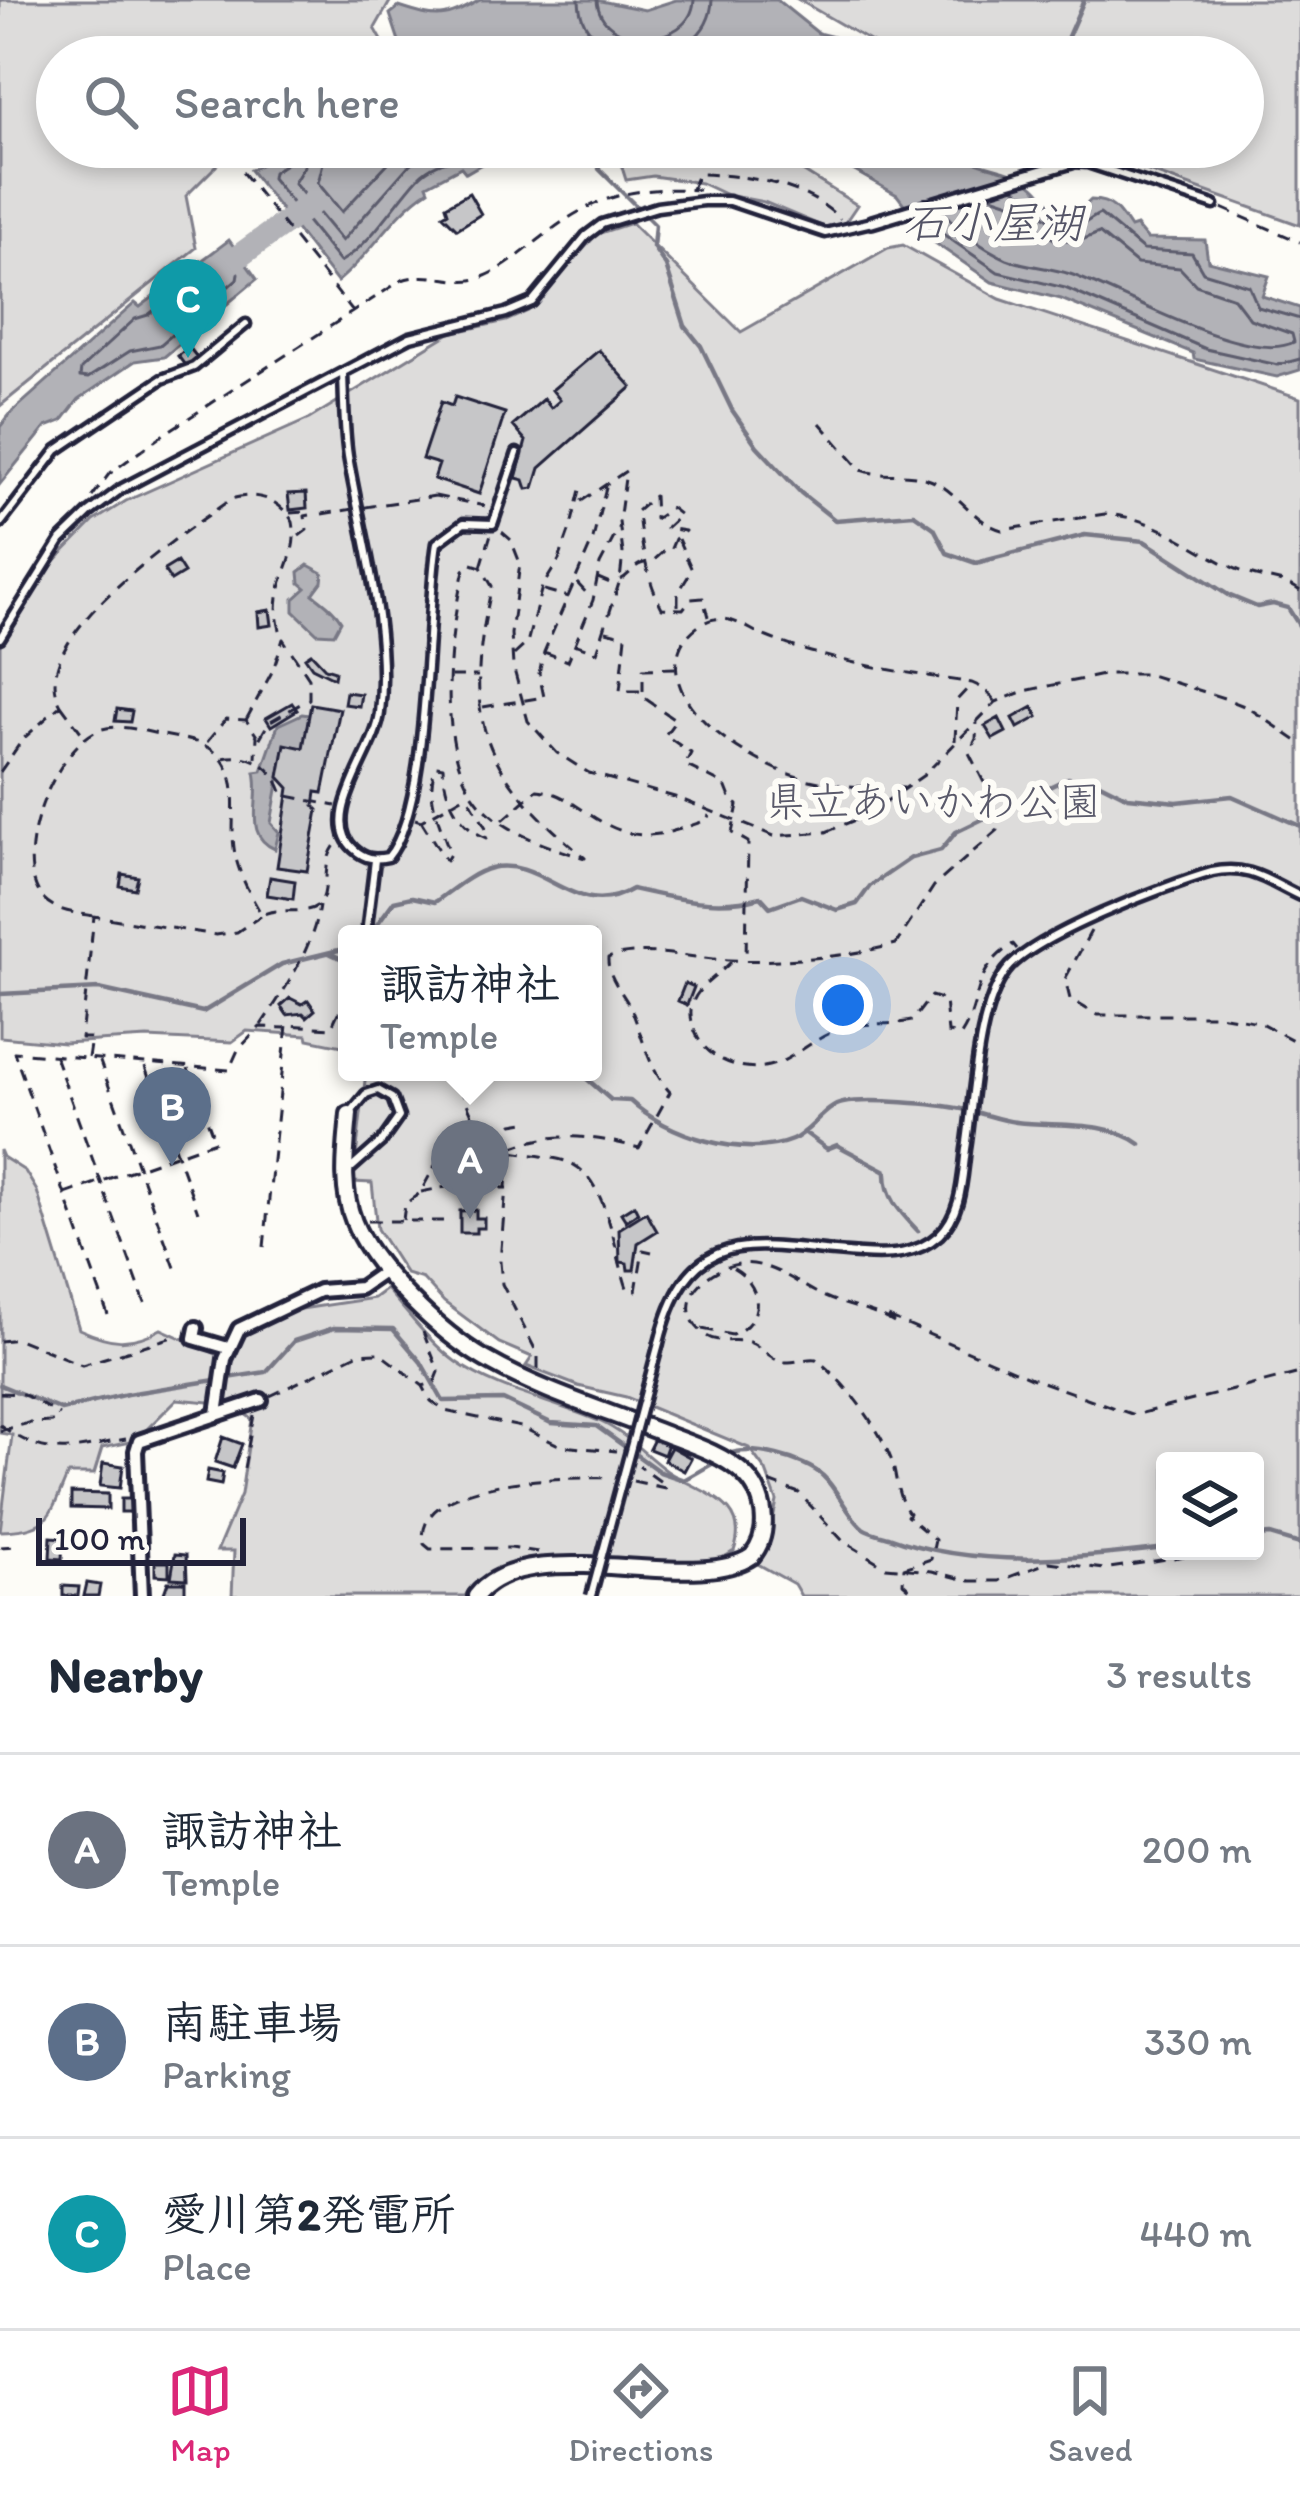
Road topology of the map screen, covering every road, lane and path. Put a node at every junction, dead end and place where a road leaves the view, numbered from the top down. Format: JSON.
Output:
{"nodes":[{"id":1,"x":1055,"y":168,"type":"edge"},
{"id":2,"x":1102,"y":168,"type":"edge"},
{"id":3,"x":242,"y":172,"type":"dead end"},
{"id":4,"x":692,"y":189,"type":"junction"},
{"id":5,"x":729,"y":201,"type":"junction"},
{"id":6,"x":1214,"y":205,"type":"joint"},
{"id":7,"x":872,"y":223,"type":"joint"},
{"id":8,"x":848,"y":230,"type":"junction"},
{"id":9,"x":1300,"y":242,"type":"edge"},
{"id":10,"x":352,"y":312,"type":"junction"},
{"id":11,"x":246,"y":324,"type":"dead end"},
{"id":12,"x":343,"y":373,"type":"junction"},
{"id":13,"x":820,"y":423,"type":"dead end"},
{"id":14,"x":517,"y":453,"type":"dead end"},
{"id":15,"x":582,"y":482,"type":"dead end"},
{"id":16,"x":607,"y":483,"type":"junction"},
{"id":17,"x":574,"y":506,"type":"junction"},
{"id":18,"x":498,"y":509,"type":"junction"},
{"id":19,"x":89,"y":513,"type":"junction"},
{"id":20,"x":288,"y":514,"type":"junction"},
{"id":21,"x":322,"y":514,"type":"dead end"},
{"id":22,"x":0,"y":524,"type":"edge"},
{"id":23,"x":493,"y":524,"type":"junction"},
{"id":24,"x":620,"y":526,"type":"junction"},
{"id":25,"x":677,"y":537,"type":"junction"},
{"id":26,"x":296,"y":539,"type":"junction"},
{"id":27,"x":644,"y":562,"type":"junction"},
{"id":28,"x":482,"y":566,"type":"junction"},
{"id":29,"x":597,"y":578,"type":"junction"},
{"id":30,"x":576,"y":581,"type":"junction"},
{"id":31,"x":619,"y":584,"type":"junction"},
{"id":32,"x":542,"y":590,"type":"junction"},
{"id":33,"x":1300,"y":591,"type":"edge"},
{"id":34,"x":569,"y":597,"type":"junction"},
{"id":35,"x":593,"y":600,"type":"junction"},
{"id":36,"x":678,"y":608,"type":"junction"},
{"id":37,"x":710,"y":621,"type":"junction"},
{"id":38,"x":603,"y":630,"type":"junction"},
{"id":39,"x":0,"y":638,"type":"edge"},
{"id":40,"x":283,"y":639,"type":"junction"},
{"id":41,"x":574,"y":644,"type":"junction"},
{"id":42,"x":544,"y":652,"type":"junction"},
{"id":43,"x":512,"y":656,"type":"junction"},
{"id":44,"x":676,"y":668,"type":"junction"},
{"id":45,"x":450,"y":676,"type":"junction"},
{"id":46,"x":479,"y":676,"type":"junction"},
{"id":47,"x":972,"y":683,"type":"junction"},
{"id":48,"x":643,"y":691,"type":"junction"},
{"id":49,"x":522,"y":699,"type":"junction"},
{"id":50,"x":996,"y":702,"type":"junction"},
{"id":51,"x":61,"y":705,"type":"junction"},
{"id":52,"x":481,"y":707,"type":"junction"},
{"id":53,"x":246,"y":720,"type":"junction"},
{"id":54,"x":977,"y":722,"type":"junction"},
{"id":55,"x":86,"y":737,"type":"junction"},
{"id":56,"x":257,"y":743,"type":"junction"},
{"id":57,"x":956,"y":743,"type":"junction"},
{"id":58,"x":1300,"y":743,"type":"edge"},
{"id":59,"x":206,"y":746,"type":"junction"},
{"id":60,"x":222,"y":759,"type":"junction"},
{"id":61,"x":256,"y":759,"type":"junction"},
{"id":62,"x":0,"y":772,"type":"edge"},
{"id":63,"x":905,"y":788,"type":"junction"},
{"id":64,"x":469,"y":793,"type":"junction"},
{"id":65,"x":522,"y":801,"type":"junction"},
{"id":66,"x":450,"y":804,"type":"junction"},
{"id":67,"x":343,"y":806,"type":"junction"},
{"id":68,"x":711,"y":811,"type":"junction"},
{"id":69,"x":436,"y":812,"type":"junction"},
{"id":70,"x":408,"y":816,"type":"junction"},
{"id":71,"x":733,"y":820,"type":"junction"},
{"id":72,"x":421,"y":821,"type":"junction"},
{"id":73,"x":501,"y":821,"type":"junction"},
{"id":74,"x":343,"y":837,"type":"junction"},
{"id":75,"x":374,"y":860,"type":"junction"},
{"id":76,"x":1300,"y":896,"type":"edge"},
{"id":77,"x":319,"y":906,"type":"junction"},
{"id":78,"x":262,"y":915,"type":"junction"},
{"id":79,"x":94,"y":916,"type":"junction"},
{"id":80,"x":1097,"y":918,"type":"junction"},
{"id":81,"x":367,"y":925,"type":"edge"},
{"id":82,"x":1021,"y":956,"type":"junction"},
{"id":83,"x":733,"y":960,"type":"junction"},
{"id":84,"x":746,"y":961,"type":"junction"},
{"id":85,"x":338,"y":1013,"type":"edge"},
{"id":86,"x":260,"y":1027,"type":"junction"},
{"id":87,"x":286,"y":1028,"type":"junction"},
{"id":88,"x":1300,"y":1044,"type":"edge"},
{"id":89,"x":55,"y":1056,"type":"junction"},
{"id":90,"x":88,"y":1058,"type":"junction"},
{"id":91,"x":99,"y":1060,"type":"junction"},
{"id":92,"x":143,"y":1063,"type":"junction"},
{"id":93,"x":188,"y":1067,"type":"junction"},
{"id":94,"x":453,"y":1081,"type":"edge"},
{"id":95,"x":349,"y":1114,"type":"joint"},
{"id":96,"x":532,"y":1121,"type":"dead end"},
{"id":97,"x":477,"y":1127,"type":"junction"},
{"id":98,"x":488,"y":1150,"type":"junction"},
{"id":99,"x":509,"y":1152,"type":"junction"},
{"id":100,"x":177,"y":1155,"type":"junction"},
{"id":101,"x":508,"y":1164,"type":"junction"},
{"id":102,"x":139,"y":1168,"type":"junction"},
{"id":103,"x":344,"y":1175,"type":"junction"},
{"id":104,"x":102,"y":1181,"type":"junction"},
{"id":105,"x":446,"y":1186,"type":"dead end"},
{"id":106,"x":508,"y":1188,"type":"junction"},
{"id":107,"x":420,"y":1193,"type":"junction"},
{"id":108,"x":65,"y":1194,"type":"junction"},
{"id":109,"x":198,"y":1212,"type":"dead end"},
{"id":110,"x":404,"y":1220,"type":"junction"},
{"id":111,"x":353,"y":1221,"type":"junction"},
{"id":112,"x":450,"y":1221,"type":"dead end"},
{"id":113,"x":265,"y":1247,"type":"dead end"},
{"id":114,"x":652,"y":1252,"type":"dead end"},
{"id":115,"x":730,"y":1267,"type":"junction"},
{"id":116,"x":386,"y":1270,"type":"junction"},
{"id":117,"x":178,"y":1276,"type":"dead end"},
{"id":118,"x":145,"y":1303,"type":"dead end"},
{"id":119,"x":423,"y":1309,"type":"junction"},
{"id":120,"x":870,"y":1310,"type":"junction"},
{"id":121,"x":108,"y":1315,"type":"dead end"},
{"id":122,"x":894,"y":1323,"type":"dead end"},
{"id":123,"x":699,"y":1328,"type":"junction"},
{"id":124,"x":195,"y":1331,"type":"joint"},
{"id":125,"x":0,"y":1341,"type":"edge"},
{"id":126,"x":228,"y":1348,"type":"junction"},
{"id":127,"x":1300,"y":1373,"type":"edge"},
{"id":128,"x":534,"y":1382,"type":"junction"},
{"id":129,"x":423,"y":1386,"type":"junction"},
{"id":130,"x":0,"y":1393,"type":"edge"},
{"id":131,"x":261,"y":1400,"type":"junction"},
{"id":132,"x":217,"y":1414,"type":"junction"},
{"id":133,"x":59,"y":1415,"type":"dead end"},
{"id":134,"x":56,"y":1422,"type":"dead end"},
{"id":135,"x":2,"y":1429,"type":"edge"},
{"id":136,"x":139,"y":1441,"type":"junction"},
{"id":137,"x":618,"y":1451,"type":"dead end"},
{"id":138,"x":637,"y":1465,"type":"dead end"},
{"id":139,"x":244,"y":1468,"type":"dead end"},
{"id":140,"x":613,"y":1478,"type":"dead end"},
{"id":141,"x":748,"y":1478,"type":"junction"},
{"id":142,"x":634,"y":1482,"type":"dead end"},
{"id":143,"x":19,"y":1546,"type":"dead end"},
{"id":144,"x":0,"y":1547,"type":"edge"},
{"id":145,"x":550,"y":1554,"type":"dead end"},
{"id":146,"x":1160,"y":1560,"type":"edge"},
{"id":147,"x":904,"y":1568,"type":"junction"},
{"id":148,"x":142,"y":1596,"type":"edge"},
{"id":149,"x":476,"y":1596,"type":"edge"},
{"id":150,"x":591,"y":1596,"type":"edge"},
{"id":151,"x":917,"y":1596,"type":"edge"}],
"edges":[{"from":1,"to":7,"type":"street"},
{"from":2,"to":6,"type":"lane"},
{"from":3,"to":10,"type":"path"},
{"from":4,"to":5,"type":"path"},
{"from":4,"to":8,"type":"path"},
{"from":4,"to":10,"type":"path"},
{"from":5,"to":8,"type":"lane"},
{"from":5,"to":12,"type":"lane"},
{"from":6,"to":9,"type":"path"},
{"from":7,"to":8,"type":"lane"},
{"from":10,"to":19,"type":"path"},
{"from":11,"to":22,"type":"lane"},
{"from":12,"to":19,"type":"lane"},
{"from":12,"to":67,"type":"lane"},
{"from":13,"to":33,"type":"path"},
{"from":14,"to":18,"type":"lane"},
{"from":15,"to":17,"type":"path"},
{"from":16,"to":17,"type":"path"},
{"from":16,"to":24,"type":"path"},
{"from":16,"to":30,"type":"path"},
{"from":17,"to":32,"type":"path"},
{"from":18,"to":21,"type":"path","bridge":true},
{"from":18,"to":23,"type":"lane"},
{"from":19,"to":39,"type":"lane"},
{"from":20,"to":26,"type":"path"},
{"from":20,"to":26,"type":"path"},
{"from":20,"to":51,"type":"path"},
{"from":23,"to":28,"type":"path"},
{"from":23,"to":43,"type":"path"},
{"from":23,"to":70,"type":"lane"},
{"from":24,"to":29,"type":"path"},
{"from":24,"to":31,"type":"path"},
{"from":25,"to":27,"type":"path"},
{"from":25,"to":27,"type":"path"},
{"from":25,"to":36,"type":"path"},
{"from":26,"to":40,"type":"path"},
{"from":27,"to":31,"type":"path"},
{"from":27,"to":36,"type":"path"},
{"from":28,"to":45,"type":"path"},
{"from":28,"to":46,"type":"path"},
{"from":29,"to":31,"type":"path"},
{"from":29,"to":35,"type":"path"},
{"from":30,"to":34,"type":"path"},
{"from":30,"to":35,"type":"path"},
{"from":31,"to":38,"type":"path"},
{"from":32,"to":34,"type":"path"},
{"from":32,"to":43,"type":"path"},
{"from":34,"to":42,"type":"path"},
{"from":35,"to":41,"type":"path"},
{"from":36,"to":37,"type":"path"},
{"from":37,"to":44,"type":"path"},
{"from":37,"to":47,"type":"path"},
{"from":38,"to":41,"type":"path"},
{"from":38,"to":48,"type":"path"},
{"from":40,"to":53,"type":"path"},
{"from":40,"to":56,"type":"path"},
{"from":41,"to":42,"type":"path"},
{"from":42,"to":49,"type":"path"},
{"from":43,"to":49,"type":"path"},
{"from":44,"to":48,"type":"path"},
{"from":44,"to":63,"type":"path"},
{"from":45,"to":46,"type":"path"},
{"from":45,"to":64,"type":"path"},
{"from":46,"to":52,"type":"path"},
{"from":47,"to":50,"type":"path"},
{"from":47,"to":57,"type":"path"},
{"from":48,"to":71,"type":"path"},
{"from":49,"to":52,"type":"path"},
{"from":49,"to":68,"type":"path"},
{"from":50,"to":54,"type":"path"},
{"from":50,"to":58,"type":"path"},
{"from":51,"to":55,"type":"path"},
{"from":51,"to":62,"type":"path"},
{"from":52,"to":65,"type":"path"},
{"from":53,"to":56,"type":"path"},
{"from":53,"to":59,"type":"path"},
{"from":54,"to":57,"type":"path"},
{"from":54,"to":84,"type":"path"},
{"from":55,"to":59,"type":"path"},
{"from":55,"to":79,"type":"path"},
{"from":56,"to":61,"type":"path"},
{"from":57,"to":63,"type":"path"},
{"from":59,"to":60,"type":"path"},
{"from":60,"to":61,"type":"path"},
{"from":60,"to":78,"type":"path"},
{"from":61,"to":67,"type":"path"},
{"from":63,"to":71,"type":"path"},
{"from":64,"to":66,"type":"path"},
{"from":64,"to":66,"type":"path"},
{"from":64,"to":73,"type":"path"},
{"from":65,"to":68,"type":"path"},
{"from":65,"to":73,"type":"path"},
{"from":65,"to":73,"type":"path"},
{"from":66,"to":69,"type":"path"},
{"from":66,"to":69,"type":"path"},
{"from":67,"to":74,"type":"lane"},
{"from":68,"to":71,"type":"path"},
{"from":69,"to":72,"type":"path"},
{"from":69,"to":72,"type":"path"},
{"from":70,"to":72,"type":"path"},
{"from":70,"to":75,"type":"lane"},
{"from":71,"to":84,"type":"path"},
{"from":74,"to":75,"type":"lane"},
{"from":74,"to":77,"type":"path"},
{"from":75,"to":81,"type":"lane"},
{"from":76,"to":80,"type":"lane"},
{"from":77,"to":78,"type":"path"},
{"from":77,"to":86,"type":"path"},
{"from":78,"to":79,"type":"path"},
{"from":79,"to":90,"type":"path"},
{"from":80,"to":82,"type":"lane"},
{"from":80,"to":88,"type":"path"},
{"from":82,"to":83,"type":"path"},
{"from":82,"to":150,"type":"lane","bridge":true},
{"from":83,"to":84,"type":"path"},
{"from":83,"to":99,"type":"path"},
{"from":85,"to":87,"type":"path"},
{"from":86,"to":87,"type":"path"},
{"from":86,"to":93,"type":"path"},
{"from":87,"to":113,"type":"path"},
{"from":89,"to":90,"type":"path"},
{"from":89,"to":104,"type":"path"},
{"from":89,"to":108,"type":"path"},
{"from":90,"to":91,"type":"path"},
{"from":91,"to":92,"type":"path"},
{"from":91,"to":102,"type":"path"},
{"from":92,"to":93,"type":"path"},
{"from":92,"to":100,"type":"path"},
{"from":93,"to":100,"type":"path"},
{"from":94,"to":97,"type":"path"},
{"from":95,"to":103,"type":"street"},
{"from":95,"to":103,"type":"lane"},
{"from":96,"to":98,"type":"path"},
{"from":97,"to":98,"type":"path"},
{"from":97,"to":107,"type":"path"},
{"from":98,"to":101,"type":"path"},
{"from":98,"to":106,"type":"path"},
{"from":99,"to":101,"type":"path"},
{"from":99,"to":114,"type":"path"},
{"from":100,"to":102,"type":"path"},
{"from":100,"to":109,"type":"path"},
{"from":101,"to":106,"type":"path"},
{"from":102,"to":104,"type":"path"},
{"from":102,"to":117,"type":"path"},
{"from":103,"to":111,"type":"street"},
{"from":104,"to":108,"type":"path"},
{"from":104,"to":118,"type":"path"},
{"from":105,"to":107,"type":"path"},
{"from":106,"to":128,"type":"path"},
{"from":107,"to":110,"type":"path"},
{"from":108,"to":121,"type":"path"},
{"from":110,"to":111,"type":"path"},
{"from":110,"to":112,"type":"path"},
{"from":111,"to":116,"type":"street"},
{"from":115,"to":120,"type":"path"},
{"from":115,"to":123,"type":"path"},
{"from":115,"to":123,"type":"path"},
{"from":116,"to":119,"type":"street"},
{"from":116,"to":126,"type":"street"},
{"from":119,"to":128,"type":"street"},
{"from":119,"to":129,"type":"path"},
{"from":120,"to":122,"type":"path"},
{"from":120,"to":127,"type":"path"},
{"from":123,"to":147,"type":"path"},
{"from":124,"to":125,"type":"path"},
{"from":124,"to":126,"type":"street"},
{"from":126,"to":132,"type":"street"},
{"from":128,"to":141,"type":"street"},
{"from":129,"to":131,"type":"path"},
{"from":129,"to":137,"type":"path"},
{"from":130,"to":133,"type":"path"},
{"from":131,"to":132,"type":"street"},
{"from":131,"to":139,"type":"path"},
{"from":132,"to":136,"type":"street"},
{"from":134,"to":135,"type":"path"},
{"from":135,"to":136,"type":"path"},
{"from":136,"to":148,"type":"street"},
{"from":138,"to":142,"type":"path"},
{"from":140,"to":145,"type":"path"},
{"from":141,"to":147,"type":"path"},
{"from":141,"to":149,"type":"street"},
{"from":143,"to":144,"type":"path"},
{"from":146,"to":147,"type":"path"},
{"from":147,"to":151,"type":"path"}]}
